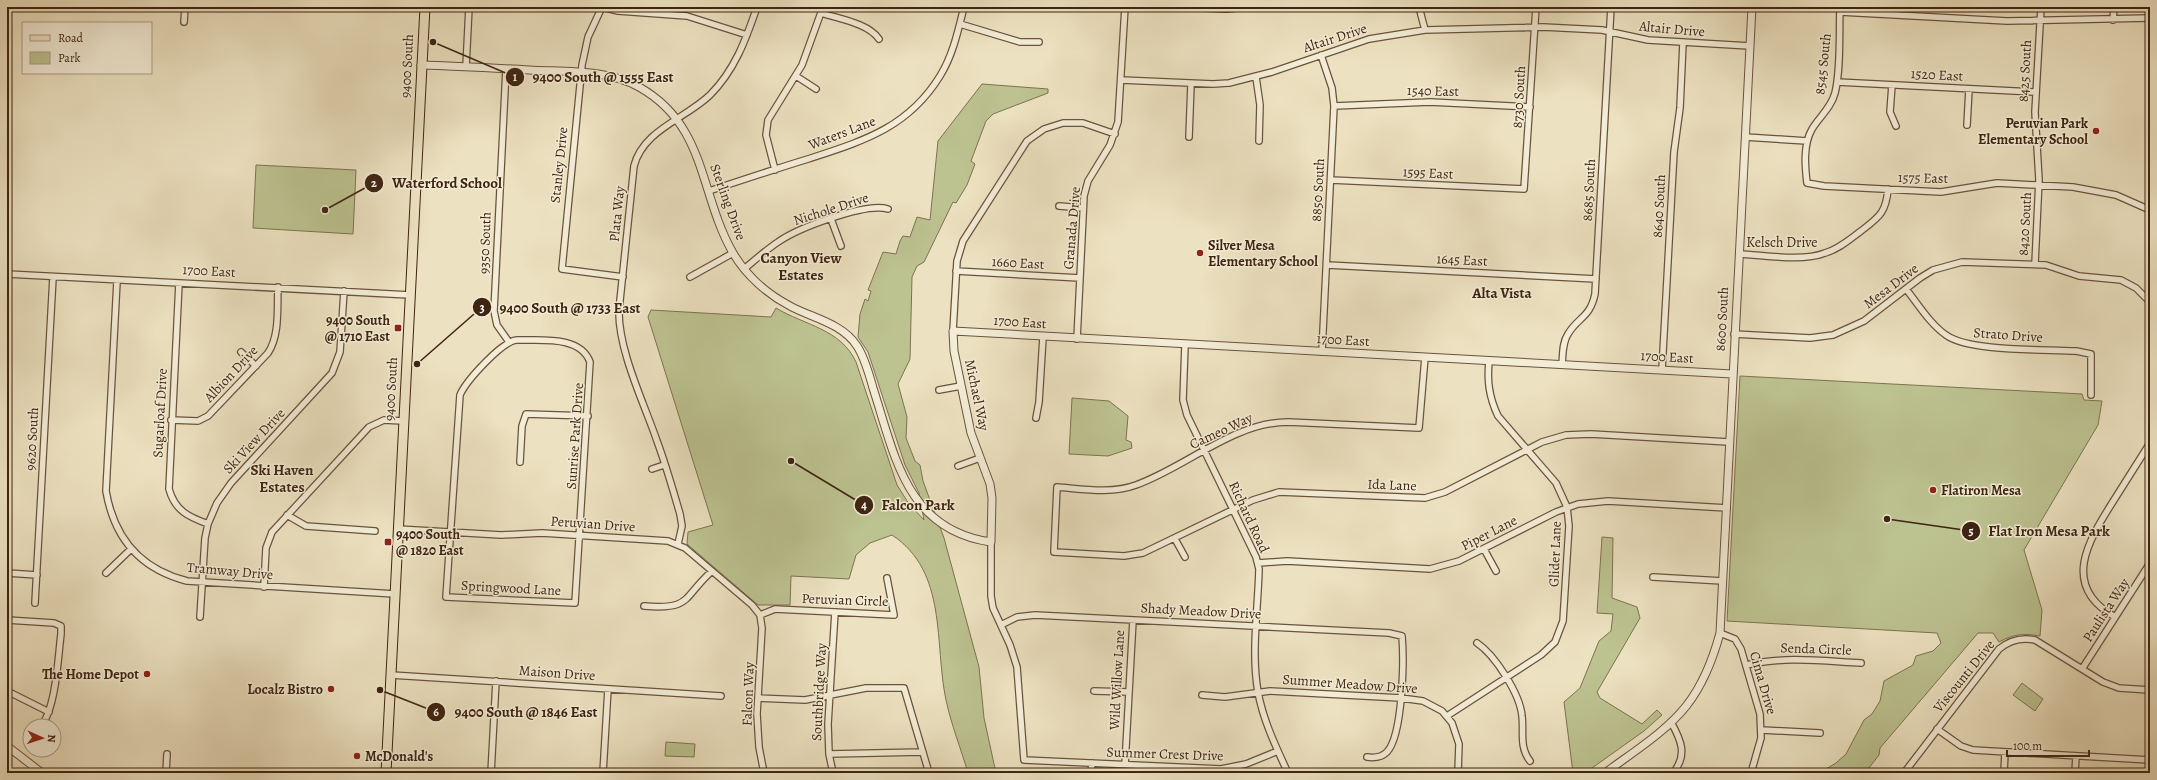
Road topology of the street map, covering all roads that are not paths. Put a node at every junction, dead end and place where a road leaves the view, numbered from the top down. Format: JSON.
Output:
{"nodes":[{"id":1,"x":185,"y":7,"type":"edge"},
{"id":2,"x":425,"y":7,"type":"edge"},
{"id":3,"x":469,"y":7,"type":"edge"},
{"id":4,"x":602,"y":7,"type":"edge"},
{"id":5,"x":757,"y":7,"type":"edge"},
{"id":6,"x":964,"y":7,"type":"edge"},
{"id":7,"x":1125,"y":7,"type":"edge"},
{"id":8,"x":1181,"y":7,"type":"edge"},
{"id":9,"x":1246,"y":7,"type":"edge"},
{"id":10,"x":1419,"y":7,"type":"edge"},
{"id":11,"x":1536,"y":7,"type":"edge"},
{"id":12,"x":1611,"y":7,"type":"edge"},
{"id":13,"x":1752,"y":7,"type":"edge"},
{"id":14,"x":2041,"y":7,"type":"edge"},
{"id":15,"x":2114,"y":7,"type":"edge"},
{"id":16,"x":822,"y":10,"type":"edge"},
{"id":17,"x":1840,"y":10,"type":"edge"},
{"id":18,"x":2150,"y":18,"type":"edge"},
{"id":19,"x":2040,"y":20,"type":"junction"},
{"id":20,"x":2113,"y":20,"type":"junction"},
{"id":21,"x":184,"y":22,"type":"dead end"},
{"id":22,"x":960,"y":24,"type":"junction"},
{"id":23,"x":1534,"y":27,"type":"junction"},
{"id":24,"x":1425,"y":30,"type":"junction"},
{"id":25,"x":1610,"y":31,"type":"junction"},
{"id":26,"x":747,"y":35,"type":"junction"},
{"id":27,"x":879,"y":39,"type":"dead end"},
{"id":28,"x":1040,"y":42,"type":"dead end"},
{"id":29,"x":1683,"y":42,"type":"junction"},
{"id":30,"x":1750,"y":46,"type":"junction"},
{"id":31,"x":1321,"y":55,"type":"junction"},
{"id":32,"x":421,"y":65,"type":"junction"},
{"id":33,"x":466,"y":67,"type":"junction"},
{"id":34,"x":506,"y":69,"type":"junction"},
{"id":35,"x":581,"y":73,"type":"junction"},
{"id":36,"x":796,"y":76,"type":"junction"},
{"id":37,"x":1256,"y":77,"type":"junction"},
{"id":38,"x":1121,"y":80,"type":"junction"},
{"id":39,"x":1837,"y":82,"type":"junction"},
{"id":40,"x":1192,"y":84,"type":"junction"},
{"id":41,"x":1892,"y":85,"type":"junction"},
{"id":42,"x":816,"y":88,"type":"dead end"},
{"id":43,"x":1969,"y":89,"type":"junction"},
{"id":44,"x":2036,"y":92,"type":"junction"},
{"id":45,"x":1334,"y":106,"type":"junction"},
{"id":46,"x":1530,"y":107,"type":"junction"},
{"id":47,"x":678,"y":119,"type":"junction"},
{"id":48,"x":1967,"y":125,"type":"dead end"},
{"id":49,"x":1896,"y":126,"type":"dead end"},
{"id":50,"x":1115,"y":134,"type":"junction"},
{"id":51,"x":1189,"y":137,"type":"dead end"},
{"id":52,"x":1745,"y":137,"type":"junction"},
{"id":53,"x":1259,"y":141,"type":"dead end"},
{"id":54,"x":1807,"y":141,"type":"junction"},
{"id":55,"x":775,"y":170,"type":"junction"},
{"id":56,"x":1331,"y":180,"type":"junction"},
{"id":57,"x":2039,"y":185,"type":"junction"},
{"id":58,"x":1524,"y":189,"type":"joint"},
{"id":59,"x":1888,"y":189,"type":"junction"},
{"id":60,"x":709,"y":191,"type":"junction"},
{"id":61,"x":1059,"y":206,"type":"dead end"},
{"id":62,"x":1083,"y":208,"type":"junction"},
{"id":63,"x":888,"y":209,"type":"dead end"},
{"id":64,"x":2150,"y":210,"type":"edge"},
{"id":65,"x":832,"y":219,"type":"junction"},
{"id":66,"x":841,"y":246,"type":"dead end"},
{"id":67,"x":733,"y":253,"type":"junction"},
{"id":68,"x":1739,"y":254,"type":"junction"},
{"id":69,"x":2035,"y":264,"type":"junction"},
{"id":70,"x":1327,"y":265,"type":"junction"},
{"id":71,"x":744,"y":269,"type":"junction"},
{"id":72,"x":956,"y":271,"type":"junction"},
{"id":73,"x":7,"y":274,"type":"edge"},
{"id":74,"x":53,"y":277,"type":"junction"},
{"id":75,"x":623,"y":277,"type":"junction"},
{"id":76,"x":690,"y":277,"type":"dead end"},
{"id":77,"x":1080,"y":278,"type":"junction"},
{"id":78,"x":1596,"y":279,"type":"junction"},
{"id":79,"x":117,"y":281,"type":"junction"},
{"id":80,"x":179,"y":283,"type":"junction"},
{"id":81,"x":278,"y":287,"type":"junction"},
{"id":82,"x":1906,"y":289,"type":"junction"},
{"id":83,"x":344,"y":291,"type":"junction"},
{"id":84,"x":410,"y":295,"type":"junction"},
{"id":85,"x":2150,"y":302,"type":"edge"},
{"id":86,"x":953,"y":331,"type":"junction"},
{"id":87,"x":1734,"y":334,"type":"junction"},
{"id":88,"x":1042,"y":337,"type":"junction"},
{"id":89,"x":1077,"y":339,"type":"junction"},
{"id":90,"x":509,"y":342,"type":"junction"},
{"id":91,"x":1185,"y":345,"type":"junction"},
{"id":92,"x":241,"y":352,"type":"dead end"},
{"id":93,"x":1322,"y":352,"type":"junction"},
{"id":94,"x":1425,"y":357,"type":"junction"},
{"id":95,"x":1489,"y":361,"type":"junction"},
{"id":96,"x":1562,"y":365,"type":"junction"},
{"id":97,"x":256,"y":366,"type":"junction"},
{"id":98,"x":1662,"y":370,"type":"junction"},
{"id":99,"x":1732,"y":374,"type":"junction"},
{"id":100,"x":961,"y":386,"type":"junction"},
{"id":101,"x":939,"y":390,"type":"dead end"},
{"id":102,"x":2091,"y":395,"type":"dead end"},
{"id":103,"x":588,"y":416,"type":"junction"},
{"id":104,"x":1036,"y":418,"type":"dead end"},
{"id":105,"x":171,"y":420,"type":"junction"},
{"id":106,"x":404,"y":421,"type":"junction"},
{"id":107,"x":1729,"y":442,"type":"junction"},
{"id":108,"x":2150,"y":443,"type":"edge"},
{"id":109,"x":1527,"y":450,"type":"junction"},
{"id":110,"x":1204,"y":451,"type":"junction"},
{"id":111,"x":980,"y":458,"type":"junction"},
{"id":112,"x":520,"y":462,"type":"dead end"},
{"id":113,"x":664,"y":465,"type":"junction"},
{"id":114,"x":958,"y":466,"type":"dead end"},
{"id":115,"x":652,"y":469,"type":"dead end"},
{"id":116,"x":1567,"y":507,"type":"junction"},
{"id":117,"x":1727,"y":508,"type":"junction"},
{"id":118,"x":1234,"y":510,"type":"junction"},
{"id":119,"x":287,"y":515,"type":"junction"},
{"id":120,"x":208,"y":524,"type":"junction"},
{"id":121,"x":398,"y":529,"type":"junction"},
{"id":122,"x":375,"y":531,"type":"dead end"},
{"id":123,"x":451,"y":532,"type":"junction"},
{"id":124,"x":580,"y":536,"type":"junction"},
{"id":125,"x":1175,"y":539,"type":"junction"},
{"id":126,"x":991,"y":542,"type":"junction"},
{"id":127,"x":678,"y":544,"type":"junction"},
{"id":128,"x":131,"y":549,"type":"junction"},
{"id":129,"x":1484,"y":549,"type":"junction"},
{"id":130,"x":1054,"y":552,"type":"joint"},
{"id":131,"x":1185,"y":557,"type":"dead end"},
{"id":132,"x":1258,"y":563,"type":"junction"},
{"id":133,"x":2150,"y":563,"type":"edge"},
{"id":134,"x":712,"y":571,"type":"junction"},
{"id":135,"x":1496,"y":571,"type":"dead end"},
{"id":136,"x":7,"y":573,"type":"edge"},
{"id":137,"x":106,"y":573,"type":"dead end"},
{"id":138,"x":37,"y":575,"type":"junction"},
{"id":139,"x":1653,"y":577,"type":"dead end"},
{"id":140,"x":888,"y":578,"type":"dead end"},
{"id":141,"x":1723,"y":581,"type":"junction"},
{"id":142,"x":202,"y":583,"type":"junction"},
{"id":143,"x":264,"y":587,"type":"junction"},
{"id":144,"x":395,"y":594,"type":"junction"},
{"id":145,"x":35,"y":603,"type":"dead end"},
{"id":146,"x":575,"y":603,"type":"joint"},
{"id":147,"x":644,"y":606,"type":"dead end"},
{"id":148,"x":835,"y":612,"type":"junction"},
{"id":149,"x":760,"y":615,"type":"junction"},
{"id":150,"x":200,"y":617,"type":"dead end"},
{"id":151,"x":2115,"y":617,"type":"junction"},
{"id":152,"x":7,"y":620,"type":"edge"},
{"id":153,"x":1132,"y":620,"type":"junction"},
{"id":154,"x":1001,"y":625,"type":"junction"},
{"id":155,"x":1256,"y":626,"type":"junction"},
{"id":156,"x":1720,"y":633,"type":"junction"},
{"id":157,"x":1477,"y":643,"type":"dead end"},
{"id":158,"x":1861,"y":663,"type":"dead end"},
{"id":159,"x":1747,"y":664,"type":"junction"},
{"id":160,"x":2082,"y":669,"type":"junction"},
{"id":161,"x":391,"y":675,"type":"junction"},
{"id":162,"x":1505,"y":677,"type":"junction"},
{"id":163,"x":496,"y":681,"type":"junction"},
{"id":164,"x":608,"y":688,"type":"junction"},
{"id":165,"x":1094,"y":690,"type":"dead end"},
{"id":166,"x":2150,"y":690,"type":"edge"},
{"id":167,"x":7,"y":691,"type":"edge"},
{"id":168,"x":1129,"y":692,"type":"junction"},
{"id":169,"x":1258,"y":692,"type":"junction"},
{"id":170,"x":830,"y":695,"type":"junction"},
{"id":171,"x":1202,"y":695,"type":"dead end"},
{"id":172,"x":721,"y":696,"type":"dead end"},
{"id":173,"x":758,"y":698,"type":"junction"},
{"id":174,"x":1401,"y":698,"type":"junction"},
{"id":175,"x":49,"y":712,"type":"junction"},
{"id":176,"x":1447,"y":716,"type":"junction"},
{"id":177,"x":46,"y":718,"type":"edge"},
{"id":178,"x":1671,"y":722,"type":"junction"},
{"id":179,"x":1937,"y":729,"type":"junction"},
{"id":180,"x":1762,"y":730,"type":"junction"},
{"id":181,"x":1820,"y":733,"type":"dead end"},
{"id":182,"x":7,"y":746,"type":"edge"},
{"id":183,"x":1278,"y":751,"type":"junction"},
{"id":184,"x":923,"y":752,"type":"junction"},
{"id":185,"x":2005,"y":752,"type":"junction"},
{"id":186,"x":167,"y":754,"type":"dead end"},
{"id":187,"x":829,"y":754,"type":"junction"},
{"id":188,"x":2076,"y":756,"type":"junction"},
{"id":189,"x":1367,"y":757,"type":"dead end"},
{"id":190,"x":1024,"y":760,"type":"joint"},
{"id":191,"x":2150,"y":760,"type":"edge"},
{"id":192,"x":1530,"y":761,"type":"dead end"},
{"id":193,"x":1092,"y":763,"type":"junction"},
{"id":194,"x":1125,"y":765,"type":"junction"},
{"id":195,"x":1237,"y":767,"type":"junction"},
{"id":196,"x":1168,"y":770,"type":"edge"},
{"id":197,"x":42,"y":773,"type":"edge"},
{"id":198,"x":166,"y":773,"type":"edge"},
{"id":199,"x":386,"y":773,"type":"edge"},
{"id":200,"x":491,"y":773,"type":"edge"},
{"id":201,"x":604,"y":773,"type":"edge"},
{"id":202,"x":764,"y":773,"type":"edge"},
{"id":203,"x":833,"y":773,"type":"edge"},
{"id":204,"x":929,"y":773,"type":"edge"},
{"id":205,"x":1092,"y":773,"type":"edge"},
{"id":206,"x":1239,"y":773,"type":"edge"},
{"id":207,"x":1288,"y":773,"type":"edge"},
{"id":208,"x":1458,"y":773,"type":"edge"},
{"id":209,"x":1605,"y":773,"type":"edge"},
{"id":210,"x":1673,"y":773,"type":"edge"},
{"id":211,"x":1751,"y":773,"type":"edge"},
{"id":212,"x":1904,"y":773,"type":"edge"},
{"id":213,"x":2004,"y":773,"type":"edge"},
{"id":214,"x":2075,"y":773,"type":"edge"}],
"edges":[{"from":1,"to":21,"type":"street"},
{"from":2,"to":32,"type":"main road","name":"9400 South"},
{"from":3,"to":33,"type":"street"},
{"from":4,"to":26,"type":"street"},
{"from":4,"to":35,"type":"street","name":"Stanley Drive"},
{"from":5,"to":26,"type":"street","name":"Plata Way"},
{"from":6,"to":22,"type":"street","name":"Waters Lane"},
{"from":7,"to":38,"type":"street","name":"Granada Drive"},
{"from":8,"to":9,"type":"street"},
{"from":10,"to":24,"type":"street"},
{"from":11,"to":23,"type":"street","name":"8730 South"},
{"from":12,"to":25,"type":"street","name":"8685 South"},
{"from":13,"to":30,"type":"street","name":"8600 South"},
{"from":14,"to":19,"type":"street","name":"8425 South"},
{"from":15,"to":20,"type":"street"},
{"from":16,"to":27,"type":"street"},
{"from":16,"to":36,"type":"street"},
{"from":17,"to":19,"type":"street"},
{"from":17,"to":39,"type":"street","name":"8545 South"},
{"from":18,"to":20,"type":"street"},
{"from":19,"to":20,"type":"street"},
{"from":19,"to":44,"type":"street","name":"8425 South"},
{"from":22,"to":28,"type":"street"},
{"from":22,"to":55,"type":"street","name":"Waters Lane"},
{"from":23,"to":24,"type":"street","name":"Altair Drive"},
{"from":23,"to":25,"type":"street","name":"Altair Drive"},
{"from":23,"to":46,"type":"street","name":"8730 South"},
{"from":24,"to":31,"type":"street","name":"Altair Drive"},
{"from":25,"to":29,"type":"street","name":"Altair Drive"},
{"from":25,"to":78,"type":"street","name":"8685 South"},
{"from":26,"to":47,"type":"street","name":"Plata Way"},
{"from":29,"to":30,"type":"street","name":"Altair Drive"},
{"from":29,"to":98,"type":"street","name":"8640 South"},
{"from":30,"to":52,"type":"street","name":"8600 South"},
{"from":31,"to":37,"type":"street","name":"Altair Drive"},
{"from":31,"to":45,"type":"street","name":"8850 South"},
{"from":32,"to":33,"type":"street","name":"Sterling Drive"},
{"from":32,"to":84,"type":"main road","name":"9400 South"},
{"from":33,"to":34,"type":"street","name":"Sterling Drive"},
{"from":34,"to":35,"type":"street","name":"Sterling Drive"},
{"from":34,"to":90,"type":"street","name":"9350 South"},
{"from":35,"to":47,"type":"street","name":"Sterling Drive"},
{"from":35,"to":75,"type":"street","name":"Stanley Drive"},
{"from":36,"to":42,"type":"street"},
{"from":36,"to":55,"type":"street"},
{"from":37,"to":40,"type":"street","name":"Altair Drive"},
{"from":37,"to":53,"type":"street"},
{"from":38,"to":40,"type":"street","name":"Altair Drive"},
{"from":38,"to":50,"type":"street","name":"Granada Drive"},
{"from":39,"to":41,"type":"street","name":"1520 East"},
{"from":39,"to":54,"type":"street","name":"8545 South"},
{"from":40,"to":51,"type":"street"},
{"from":41,"to":43,"type":"street","name":"1520 East"},
{"from":41,"to":49,"type":"street"},
{"from":43,"to":44,"type":"street","name":"1520 East"},
{"from":43,"to":48,"type":"street"},
{"from":44,"to":57,"type":"street","name":"8425 South"},
{"from":45,"to":46,"type":"street","name":"1540 East"},
{"from":45,"to":56,"type":"street","name":"8850 South"},
{"from":46,"to":58,"type":"street","name":"8730 South"},
{"from":47,"to":60,"type":"street","name":"Sterling Drive"},
{"from":47,"to":75,"type":"street","name":"Plata Way"},
{"from":50,"to":62,"type":"street","name":"Granada Drive"},
{"from":50,"to":72,"type":"street","name":"Michael Way"},
{"from":52,"to":54,"type":"street"},
{"from":52,"to":68,"type":"street","name":"8600 South"},
{"from":54,"to":59,"type":"street","name":"1575 East"},
{"from":55,"to":60,"type":"street","name":"Waters Lane"},
{"from":56,"to":58,"type":"street","name":"1595 East"},
{"from":56,"to":70,"type":"street","name":"8850 South"},
{"from":57,"to":59,"type":"street","name":"1575 East"},
{"from":57,"to":64,"type":"street","name":"1575 East"},
{"from":57,"to":69,"type":"street","name":"8420 South"},
{"from":59,"to":68,"type":"street","name":"Kelsch Drive"},
{"from":60,"to":67,"type":"street","name":"Sterling Drive"},
{"from":61,"to":62,"type":"street"},
{"from":62,"to":77,"type":"street","name":"Granada Drive"},
{"from":63,"to":65,"type":"street","name":"Nichole Drive"},
{"from":65,"to":66,"type":"street"},
{"from":65,"to":71,"type":"street","name":"Nichole Drive"},
{"from":67,"to":71,"type":"street","name":"Sterling Drive"},
{"from":67,"to":76,"type":"street"},
{"from":68,"to":87,"type":"street","name":"8600 South"},
{"from":69,"to":82,"type":"street","name":"Mesa Drive"},
{"from":69,"to":85,"type":"street","name":"Mesa Drive"},
{"from":70,"to":78,"type":"street","name":"1645 East"},
{"from":70,"to":93,"type":"street","name":"8850 South"},
{"from":71,"to":126,"type":"street","name":"Sterling Drive"},
{"from":72,"to":77,"type":"street","name":"1660 East"},
{"from":72,"to":86,"type":"street","name":"Michael Way"},
{"from":73,"to":74,"type":"street","name":"1700 East"},
{"from":74,"to":79,"type":"street","name":"1700 East"},
{"from":74,"to":138,"type":"street","name":"9620 South"},
{"from":75,"to":113,"type":"street","name":"Plata Way"},
{"from":77,"to":89,"type":"street","name":"Granada Drive"},
{"from":78,"to":96,"type":"street","name":"8685 South"},
{"from":79,"to":80,"type":"street","name":"1700 East"},
{"from":79,"to":128,"type":"street","name":"Tramway Drive"},
{"from":80,"to":81,"type":"street","name":"1700 East"},
{"from":80,"to":105,"type":"street","name":"Sugarloaf Drive"},
{"from":81,"to":83,"type":"street","name":"1700 East"},
{"from":81,"to":97,"type":"street","name":"Albion Drive"},
{"from":82,"to":87,"type":"street","name":"Mesa Drive"},
{"from":82,"to":102,"type":"street","name":"Strato Drive"},
{"from":83,"to":84,"type":"street","name":"1700 East"},
{"from":83,"to":120,"type":"street","name":"Ski View Drive"},
{"from":84,"to":106,"type":"main road","name":"9400 South"},
{"from":86,"to":88,"type":"street","name":"1700 East"},
{"from":86,"to":100,"type":"street","name":"Michael Way"},
{"from":87,"to":99,"type":"street","name":"8600 South"},
{"from":88,"to":89,"type":"street","name":"1700 East"},
{"from":88,"to":104,"type":"street"},
{"from":89,"to":91,"type":"street","name":"1700 East"},
{"from":90,"to":103,"type":"street","name":"Sunrise Park Drive"},
{"from":90,"to":123,"type":"street"},
{"from":91,"to":93,"type":"street","name":"1700 East"},
{"from":91,"to":110,"type":"street","name":"Richard Road"},
{"from":92,"to":97,"type":"street"},
{"from":93,"to":94,"type":"street","name":"1700 East"},
{"from":94,"to":95,"type":"street","name":"1700 East"},
{"from":94,"to":110,"type":"street","name":"Cameo Way"},
{"from":95,"to":96,"type":"street","name":"1700 East"},
{"from":95,"to":109,"type":"street","name":"Glider Lane"},
{"from":96,"to":98,"type":"street","name":"1700 East"},
{"from":97,"to":105,"type":"street","name":"Albion Drive"},
{"from":98,"to":99,"type":"street","name":"1700 East"},
{"from":99,"to":107,"type":"street","name":"8600 South"},
{"from":100,"to":101,"type":"street"},
{"from":100,"to":111,"type":"street","name":"Michael Way"},
{"from":103,"to":112,"type":"street"},
{"from":103,"to":124,"type":"street","name":"Sunrise Park Drive"},
{"from":105,"to":120,"type":"street","name":"Sugarloaf Drive"},
{"from":106,"to":119,"type":"street"},
{"from":106,"to":121,"type":"main road","name":"9400 South"},
{"from":107,"to":109,"type":"street","name":"Ida Lane"},
{"from":107,"to":117,"type":"street","name":"8600 South"},
{"from":108,"to":151,"type":"street"},
{"from":109,"to":116,"type":"street","name":"Glider Lane"},
{"from":109,"to":118,"type":"street","name":"Ida Lane"},
{"from":110,"to":118,"type":"street","name":"Richard Road"},
{"from":110,"to":130,"type":"street","name":"Cameo Way"},
{"from":111,"to":114,"type":"street"},
{"from":111,"to":126,"type":"street","name":"Michael Way"},
{"from":113,"to":115,"type":"street"},
{"from":113,"to":127,"type":"street","name":"Plata Way"},
{"from":116,"to":117,"type":"street","name":"Piper Lane"},
{"from":116,"to":129,"type":"street","name":"Piper Lane"},
{"from":116,"to":162,"type":"street","name":"Glider Lane"},
{"from":117,"to":141,"type":"street","name":"8600 South"},
{"from":118,"to":125,"type":"street","name":"Ida Lane"},
{"from":118,"to":132,"type":"street","name":"Richard Road"},
{"from":119,"to":122,"type":"street"},
{"from":119,"to":143,"type":"street"},
{"from":120,"to":142,"type":"street","name":"Ski View Drive"},
{"from":121,"to":123,"type":"street","name":"Peruvian Drive"},
{"from":121,"to":144,"type":"main road","name":"9400 South"},
{"from":123,"to":124,"type":"street","name":"Peruvian Drive"},
{"from":123,"to":146,"type":"street","name":"Springwood Lane"},
{"from":124,"to":127,"type":"street","name":"Peruvian Drive"},
{"from":124,"to":146,"type":"street","name":"Sunrise Park Drive"},
{"from":125,"to":130,"type":"street","name":"Ida Lane"},
{"from":125,"to":131,"type":"street"},
{"from":126,"to":154,"type":"street","name":"Michael Way"},
{"from":127,"to":134,"type":"street","name":"Peruvian Drive"},
{"from":128,"to":137,"type":"street"},
{"from":128,"to":142,"type":"street","name":"Tramway Drive"},
{"from":129,"to":132,"type":"street","name":"Piper Lane"},
{"from":129,"to":135,"type":"street"},
{"from":132,"to":155,"type":"street","name":"Richard Road"},
{"from":133,"to":151,"type":"street","name":"Paulista Way"},
{"from":134,"to":147,"type":"street"},
{"from":134,"to":149,"type":"street","name":"Peruvian Drive"},
{"from":136,"to":138,"type":"street"},
{"from":138,"to":145,"type":"street","name":"9620 South"},
{"from":139,"to":141,"type":"street"},
{"from":140,"to":148,"type":"street","name":"Peruvian Circle"},
{"from":141,"to":156,"type":"street","name":"8600 South"},
{"from":142,"to":143,"type":"street","name":"Tramway Drive"},
{"from":142,"to":150,"type":"street","name":"Ski View Drive"},
{"from":143,"to":144,"type":"street","name":"Tramway Drive"},
{"from":144,"to":161,"type":"main road","name":"9400 South"},
{"from":148,"to":149,"type":"street","name":"Peruvian Circle"},
{"from":148,"to":170,"type":"street","name":"Southbridge Way"},
{"from":149,"to":173,"type":"street","name":"Falcon Way"},
{"from":151,"to":160,"type":"street","name":"Paulista Way"},
{"from":152,"to":175,"type":"street"},
{"from":153,"to":154,"type":"street","name":"Shady Meadow Drive"},
{"from":153,"to":155,"type":"street","name":"Shady Meadow Drive"},
{"from":153,"to":168,"type":"street","name":"Wild Willow Lane"},
{"from":154,"to":190,"type":"street","name":"Michael Way"},
{"from":155,"to":169,"type":"street","name":"Richard Road"},
{"from":155,"to":174,"type":"street","name":"Shady Meadow Drive"},
{"from":156,"to":159,"type":"street","name":"Cima Drive"},
{"from":156,"to":178,"type":"street","name":"8600 South"},
{"from":157,"to":162,"type":"street"},
{"from":158,"to":159,"type":"street","name":"Senda Circle"},
{"from":159,"to":180,"type":"street","name":"Cima Drive"},
{"from":160,"to":166,"type":"street","name":"Viscounti Drive"},
{"from":160,"to":179,"type":"street","name":"Viscounti Drive"},
{"from":161,"to":163,"type":"street","name":"Maison Drive"},
{"from":161,"to":199,"type":"main road","name":"9400 South"},
{"from":162,"to":176,"type":"street","name":"Glider Lane"},
{"from":162,"to":192,"type":"street"},
{"from":163,"to":164,"type":"street","name":"Maison Drive"},
{"from":163,"to":200,"type":"street"},
{"from":164,"to":172,"type":"street","name":"Maison Drive"},
{"from":164,"to":201,"type":"street"},
{"from":165,"to":168,"type":"street"},
{"from":167,"to":175,"type":"street"},
{"from":168,"to":194,"type":"street","name":"Wild Willow Lane"},
{"from":169,"to":171,"type":"street","name":"Summer Meadow Drive"},
{"from":169,"to":174,"type":"street","name":"Summer Meadow Drive"},
{"from":169,"to":183,"type":"street","name":"Richard Road"},
{"from":170,"to":173,"type":"street"},
{"from":170,"to":184,"type":"street"},
{"from":170,"to":187,"type":"street","name":"Southbridge Way"},
{"from":173,"to":202,"type":"street","name":"Falcon Way"},
{"from":174,"to":176,"type":"street","name":"Summer Meadow Drive"},
{"from":174,"to":189,"type":"street"},
{"from":175,"to":177,"type":"street"},
{"from":176,"to":208,"type":"street","name":"Summer Meadow Drive"},
{"from":178,"to":209,"type":"street","name":"8600 South"},
{"from":178,"to":210,"type":"street"},
{"from":179,"to":185,"type":"street"},
{"from":179,"to":212,"type":"street","name":"Viscounti Drive"},
{"from":180,"to":181,"type":"street"},
{"from":180,"to":211,"type":"street","name":"Cima Drive"},
{"from":182,"to":197,"type":"street"},
{"from":183,"to":195,"type":"street","name":"Summer Crest Drive"},
{"from":183,"to":207,"type":"street","name":"Richard Road"},
{"from":184,"to":187,"type":"street"},
{"from":184,"to":204,"type":"street"},
{"from":185,"to":188,"type":"street"},
{"from":185,"to":213,"type":"street"},
{"from":186,"to":198,"type":"street"},
{"from":187,"to":203,"type":"street","name":"Southbridge Way"},
{"from":188,"to":191,"type":"street"},
{"from":188,"to":214,"type":"street"},
{"from":190,"to":193,"type":"street","name":"Summer Crest Drive"},
{"from":193,"to":194,"type":"street","name":"Summer Crest Drive"},
{"from":193,"to":205,"type":"street"},
{"from":194,"to":196,"type":"street","name":"Summer Crest Drive"},
{"from":195,"to":196,"type":"street","name":"Summer Crest Drive"},
{"from":195,"to":206,"type":"street"}]}
